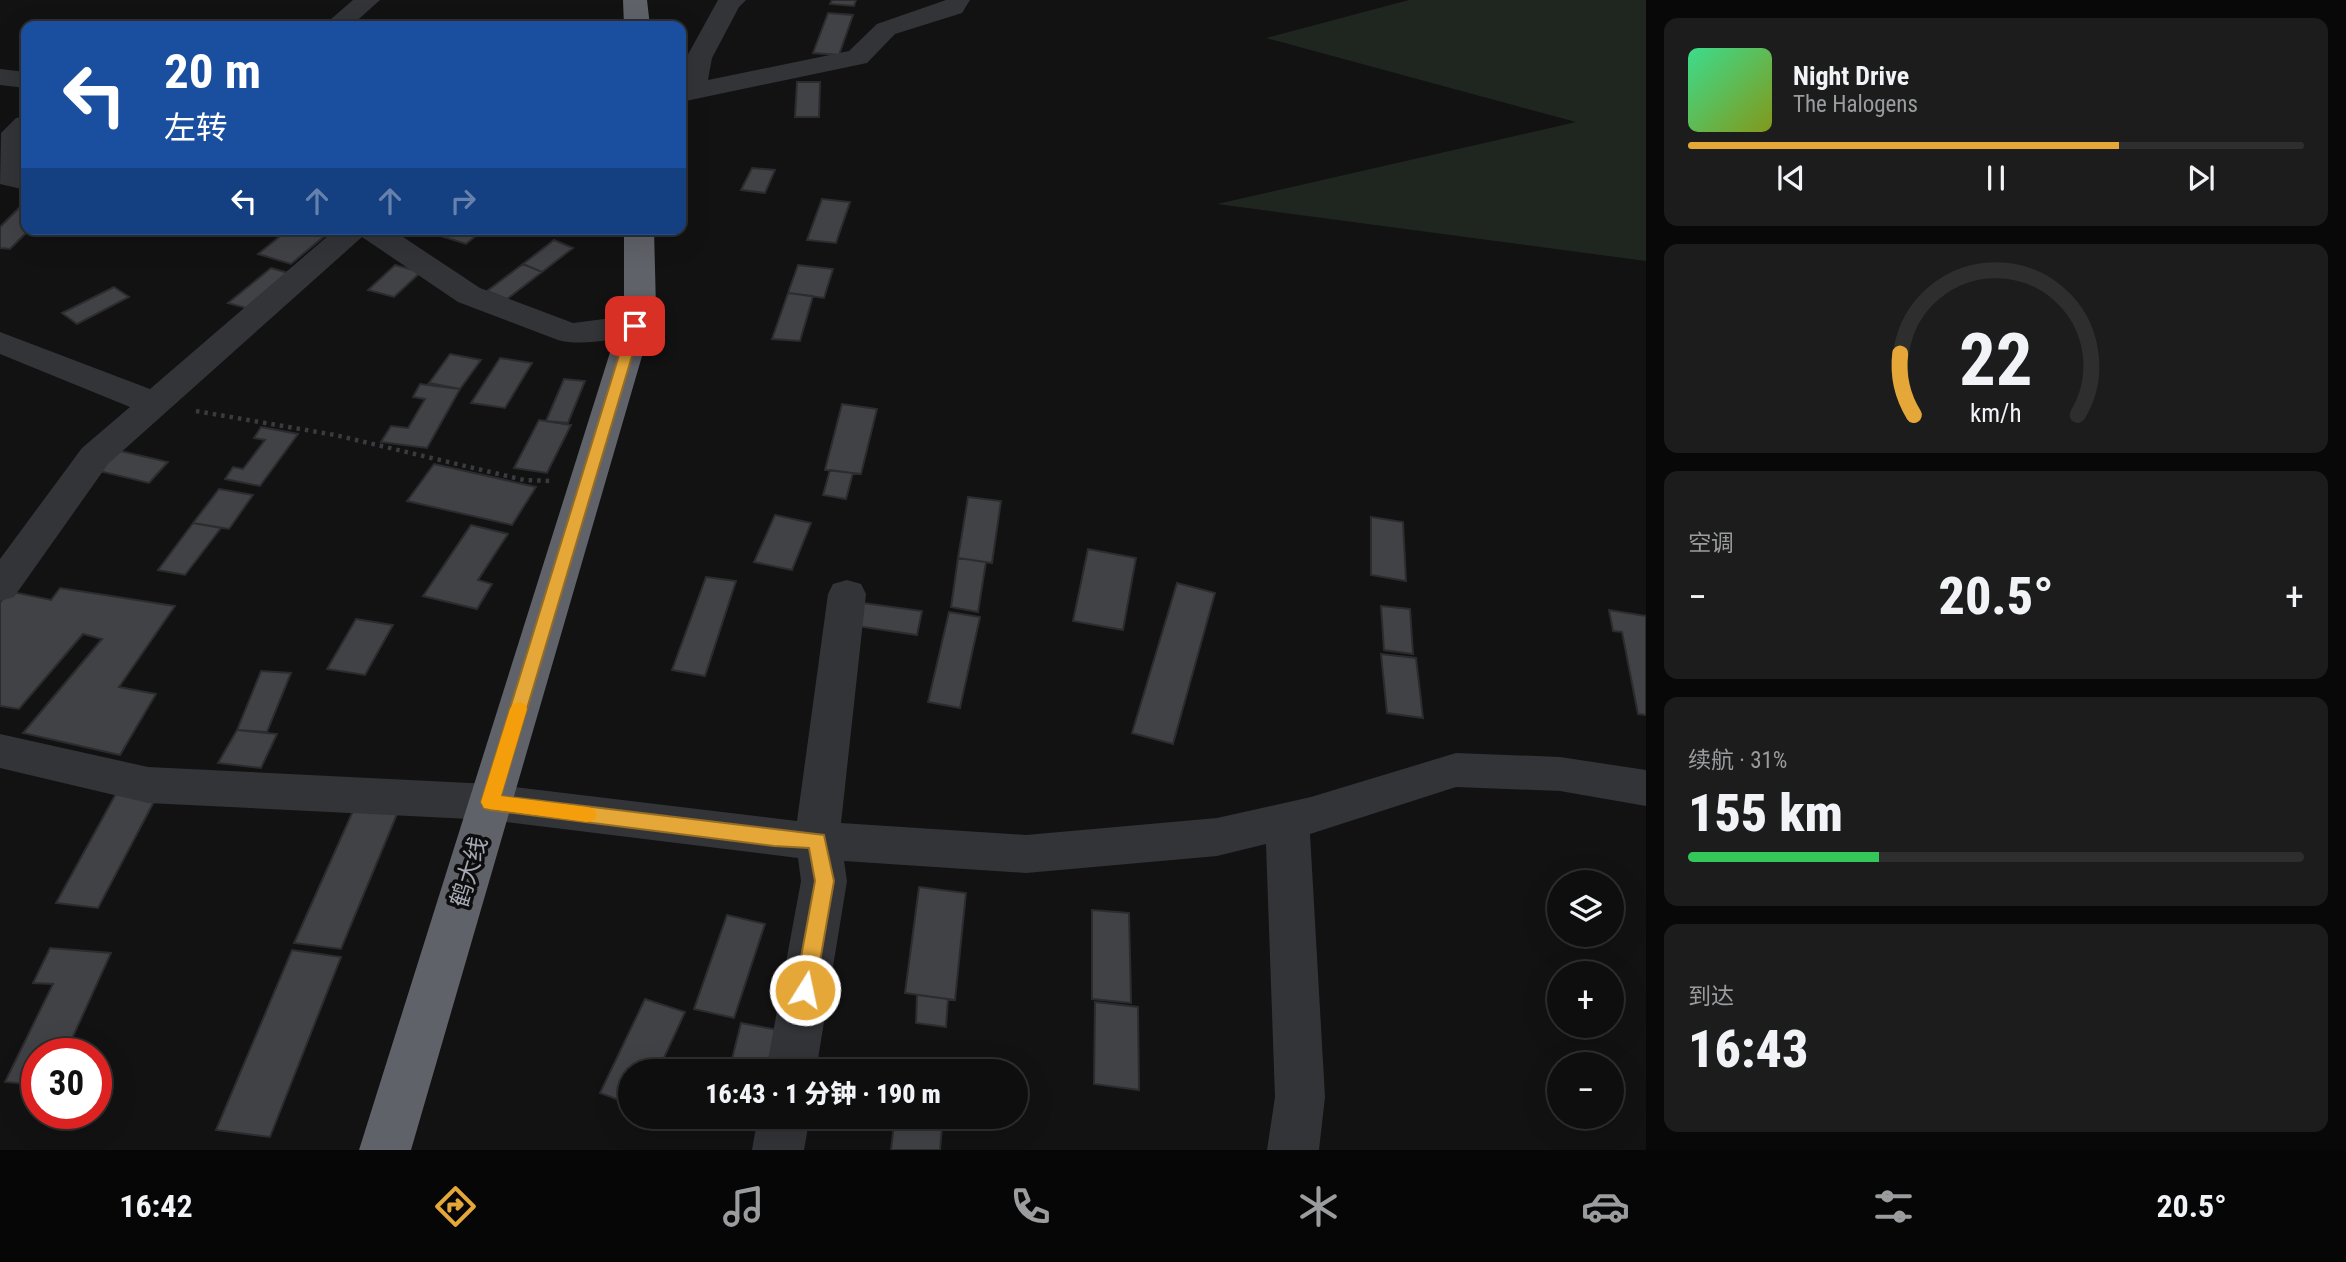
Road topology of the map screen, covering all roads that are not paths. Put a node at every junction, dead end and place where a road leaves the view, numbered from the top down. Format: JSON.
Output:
{"nodes":[{"id":1,"x":368,"y":0,"type":"edge"},
{"id":2,"x":635,"y":0,"type":"edge"},
{"id":3,"x":734,"y":0,"type":"edge"},
{"id":4,"x":958,"y":0,"type":"edge"},
{"id":5,"x":342,"y":21,"type":"edge"},
{"id":6,"x":637,"y":21,"type":"edge"},
{"id":7,"x":687,"y":93,"type":"edge"},
{"id":8,"x":21,"y":128,"type":"edge"},
{"id":9,"x":21,"y":180,"type":"edge"},
{"id":10,"x":347,"y":235,"type":"edge"},
{"id":11,"x":379,"y":235,"type":"edge"},
{"id":12,"x":639,"y":235,"type":"edge"},
{"id":13,"x":635,"y":326,"type":"junction"},
{"id":14,"x":0,"y":342,"type":"edge"},
{"id":15,"x":155,"y":404,"type":"junction"},
{"id":16,"x":0,"y":587,"type":"edge"},
{"id":17,"x":847,"y":594,"type":"dead end"},
{"id":18,"x":0,"y":751,"type":"edge"},
{"id":19,"x":1646,"y":788,"type":"edge"},
{"id":20,"x":490,"y":802,"type":"junction"},
{"id":21,"x":1287,"y":820,"type":"junction"},
{"id":22,"x":818,"y":841,"type":"junction"},
{"id":23,"x":793,"y":1059,"type":"edge"},
{"id":24,"x":781,"y":1129,"type":"edge"},
{"id":25,"x":385,"y":1150,"type":"edge"},
{"id":26,"x":778,"y":1150,"type":"edge"},
{"id":27,"x":1293,"y":1150,"type":"edge"}],
"edges":[{"from":1,"to":5,"type":"street"},
{"from":2,"to":6,"type":"highway"},
{"from":3,"to":7,"type":"street"},
{"from":4,"to":7,"type":"street"},
{"from":8,"to":9,"type":"street"},
{"from":10,"to":15,"type":"street"},
{"from":11,"to":13,"type":"street"},
{"from":12,"to":13,"type":"highway","name":"鹤大线"},
{"from":13,"to":20,"type":"highway","name":"鹤大线"},
{"from":14,"to":15,"type":"street"},
{"from":15,"to":16,"type":"street"},
{"from":17,"to":22,"type":"street"},
{"from":18,"to":20,"type":"street"},
{"from":19,"to":21,"type":"street"},
{"from":20,"to":22,"type":"street"},
{"from":20,"to":25,"type":"highway","name":"鹤大线"},
{"from":21,"to":22,"type":"street"},
{"from":21,"to":27,"type":"street"},
{"from":22,"to":23,"type":"street"},
{"from":24,"to":26,"type":"street"}]}
